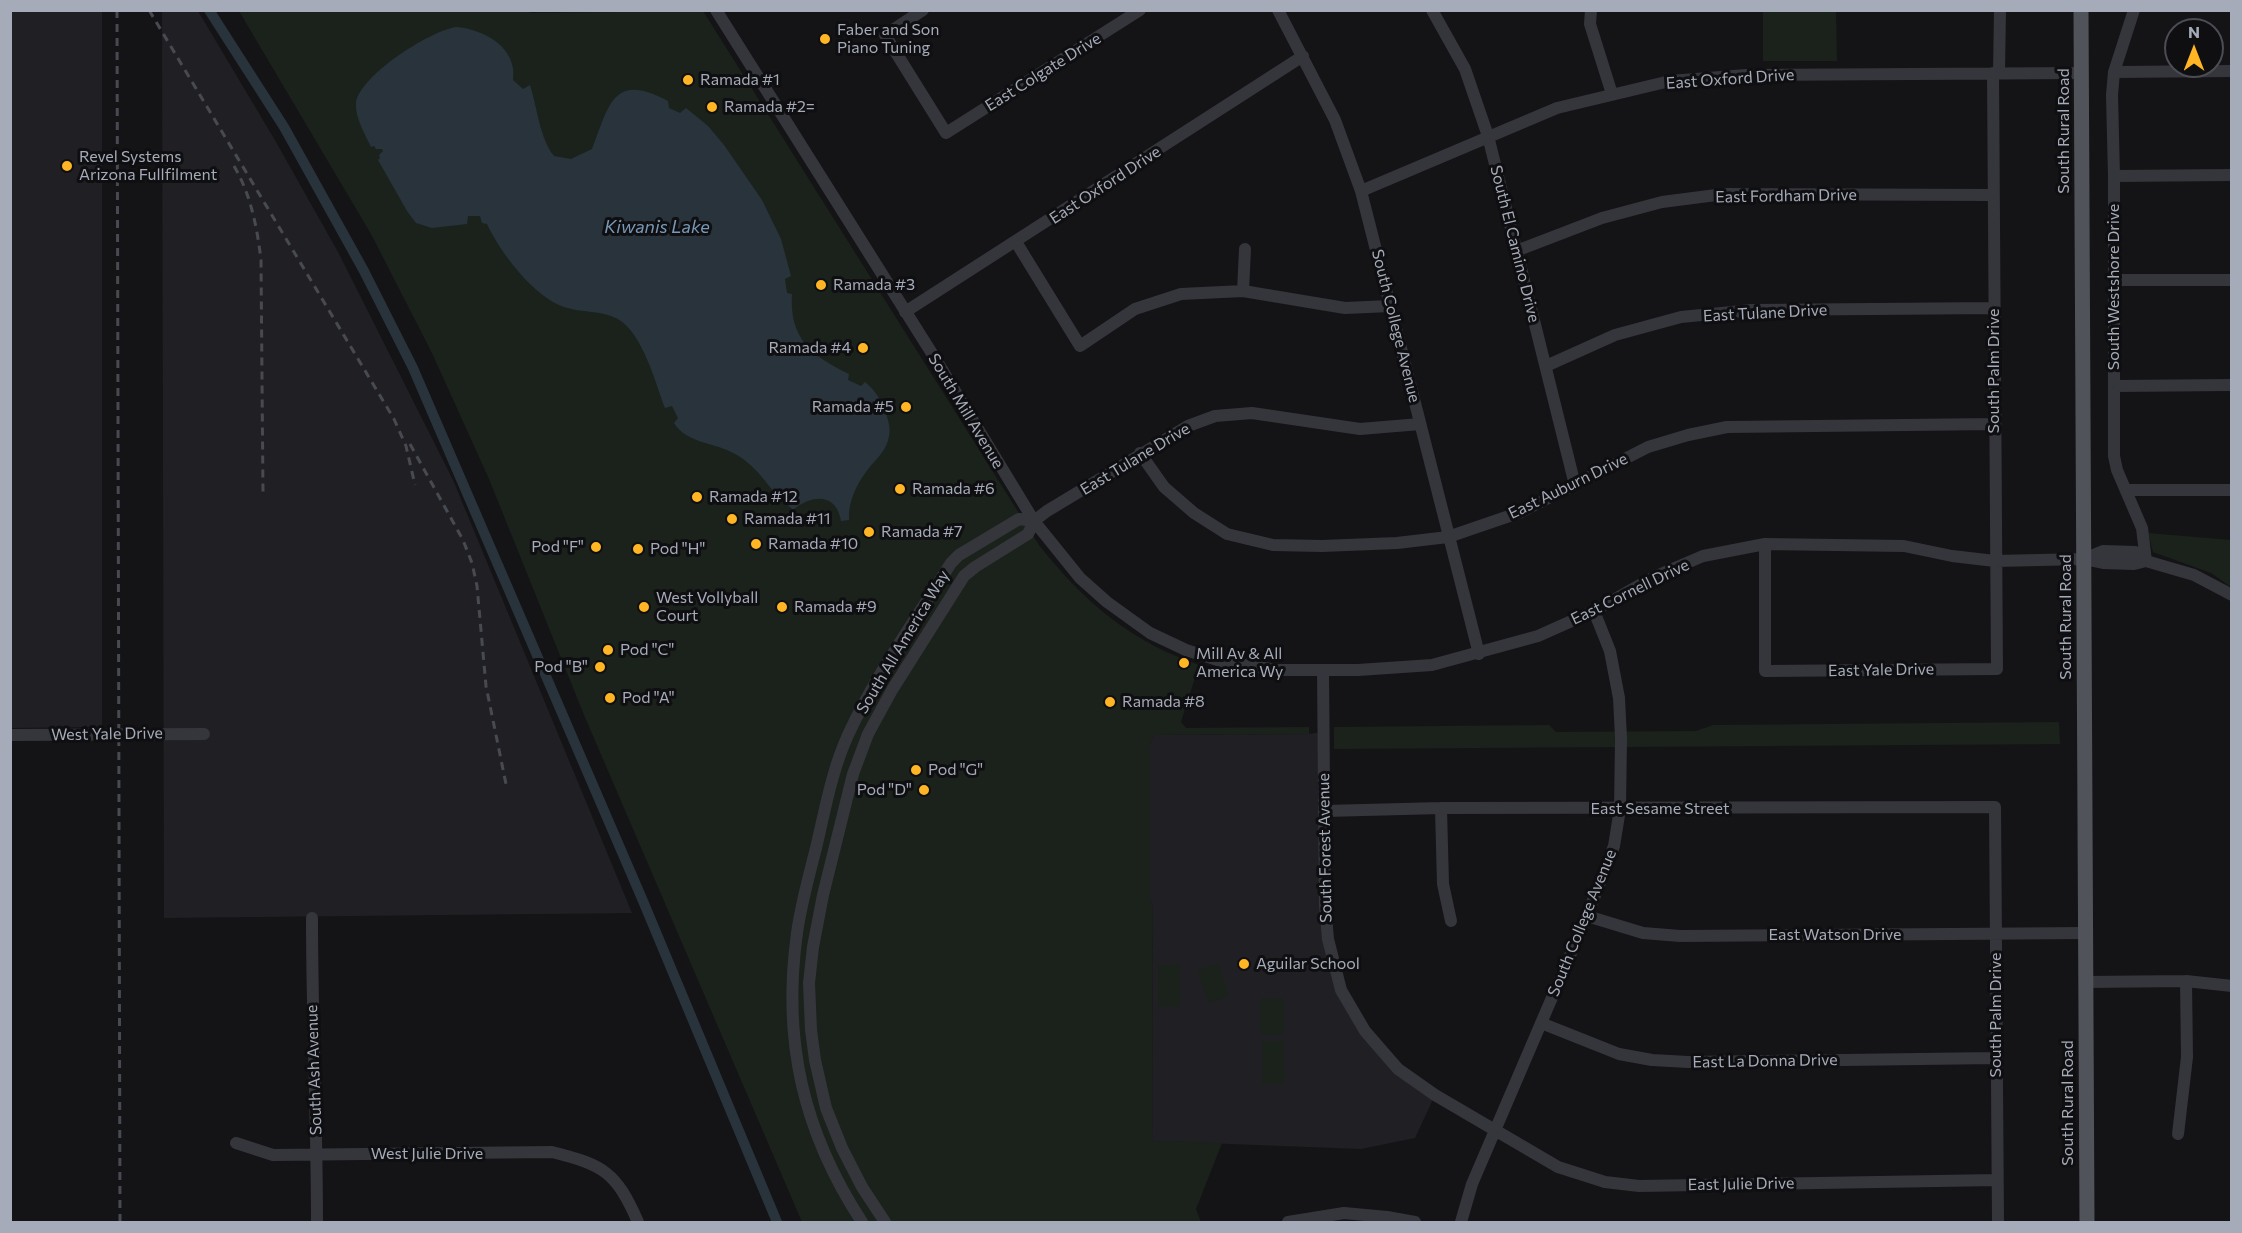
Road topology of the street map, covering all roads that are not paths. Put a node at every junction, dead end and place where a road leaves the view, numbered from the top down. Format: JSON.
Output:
{"nodes":[{"id":1,"x":716,"y":10,"type":"edge"},
{"id":2,"x":923,"y":10,"type":"edge"},
{"id":3,"x":1140,"y":10,"type":"edge"},
{"id":4,"x":1278,"y":10,"type":"edge"},
{"id":5,"x":1432,"y":10,"type":"edge"},
{"id":6,"x":1591,"y":10,"type":"edge"},
{"id":7,"x":2000,"y":10,"type":"edge"},
{"id":8,"x":2081,"y":10,"type":"edge"},
{"id":9,"x":2134,"y":10,"type":"edge"},
{"id":10,"x":1303,"y":56,"type":"junction"},
{"id":11,"x":2232,"y":71,"type":"edge"},
{"id":12,"x":2114,"y":72,"type":"junction"},
{"id":13,"x":1996,"y":73,"type":"junction"},
{"id":14,"x":2082,"y":73,"type":"junction"},
{"id":15,"x":1612,"y":94,"type":"junction"},
{"id":16,"x":1488,"y":136,"type":"junction"},
{"id":17,"x":2232,"y":175,"type":"edge"},
{"id":18,"x":2114,"y":176,"type":"junction"},
{"id":19,"x":1361,"y":191,"type":"junction"},
{"id":20,"x":1992,"y":195,"type":"junction"},
{"id":21,"x":1016,"y":242,"type":"junction"},
{"id":22,"x":1245,"y":249,"type":"dead end"},
{"id":23,"x":1516,"y":251,"type":"junction"},
{"id":24,"x":2114,"y":280,"type":"junction"},
{"id":25,"x":2232,"y":280,"type":"edge"},
{"id":26,"x":1243,"y":291,"type":"junction"},
{"id":27,"x":1390,"y":306,"type":"junction"},
{"id":28,"x":1994,"y":308,"type":"junction"},
{"id":29,"x":905,"y":312,"type":"junction"},
{"id":30,"x":1546,"y":366,"type":"junction"},
{"id":31,"x":2232,"y":385,"type":"edge"},
{"id":32,"x":2114,"y":386,"type":"junction"},
{"id":33,"x":1420,"y":424,"type":"junction"},
{"id":34,"x":1994,"y":424,"type":"junction"},
{"id":35,"x":1140,"y":453,"type":"junction"},
{"id":36,"x":1575,"y":485,"type":"junction"},
{"id":37,"x":2126,"y":490,"type":"junction"},
{"id":38,"x":2232,"y":490,"type":"edge"},
{"id":39,"x":1034,"y":521,"type":"junction"},
{"id":40,"x":995,"y":534,"type":"junction"},
{"id":41,"x":1448,"y":537,"type":"junction"},
{"id":42,"x":1765,"y":544,"type":"junction"},
{"id":43,"x":1005,"y":549,"type":"junction"},
{"id":44,"x":2084,"y":559,"type":"junction"},
{"id":45,"x":1995,"y":561,"type":"junction"},
{"id":46,"x":2146,"y":561,"type":"junction"},
{"id":47,"x":2232,"y":595,"type":"edge"},
{"id":48,"x":1594,"y":611,"type":"junction"},
{"id":49,"x":1479,"y":654,"type":"junction"},
{"id":50,"x":1997,"y":669,"type":"joint"},
{"id":51,"x":1323,"y":670,"type":"junction"},
{"id":52,"x":852,"y":728,"type":"junction"},
{"id":53,"x":204,"y":734,"type":"dead end"},
{"id":54,"x":868,"y":734,"type":"junction"},
{"id":55,"x":10,"y":735,"type":"edge"},
{"id":56,"x":1995,"y":807,"type":"joint"},
{"id":57,"x":1441,"y":808,"type":"junction"},
{"id":58,"x":1620,"y":809,"type":"junction"},
{"id":59,"x":1325,"y":811,"type":"junction"},
{"id":60,"x":1587,"y":916,"type":"junction"},
{"id":61,"x":312,"y":918,"type":"dead end"},
{"id":62,"x":1451,"y":921,"type":"dead end"},
{"id":63,"x":2086,"y":933,"type":"junction"},
{"id":64,"x":1996,"y":934,"type":"junction"},
{"id":65,"x":2186,"y":981,"type":"junction"},
{"id":66,"x":2086,"y":982,"type":"junction"},
{"id":67,"x":2232,"y":986,"type":"edge"},
{"id":68,"x":1541,"y":1023,"type":"junction"},
{"id":69,"x":1996,"y":1058,"type":"junction"},
{"id":70,"x":1497,"y":1129,"type":"junction"},
{"id":71,"x":2178,"y":1134,"type":"dead end"},
{"id":72,"x":236,"y":1143,"type":"dead end"},
{"id":73,"x":317,"y":1155,"type":"junction"},
{"id":74,"x":1997,"y":1180,"type":"junction"},
{"id":75,"x":317,"y":1222,"type":"edge"},
{"id":76,"x":638,"y":1222,"type":"edge"},
{"id":77,"x":862,"y":1222,"type":"edge"},
{"id":78,"x":885,"y":1222,"type":"edge"},
{"id":79,"x":1288,"y":1222,"type":"edge"},
{"id":80,"x":1415,"y":1222,"type":"edge"},
{"id":81,"x":1461,"y":1222,"type":"edge"},
{"id":82,"x":1998,"y":1222,"type":"edge"},
{"id":83,"x":2087,"y":1222,"type":"edge"}],
"edges":[{"from":1,"to":29,"type":"street","name":"South Mill Avenue"},
{"from":2,"to":3,"type":"street","name":"East Colgate Drive"},
{"from":4,"to":10,"type":"street","name":"South College Avenue"},
{"from":5,"to":16,"type":"street","name":"South El Camino Drive"},
{"from":6,"to":15,"type":"street"},
{"from":7,"to":13,"type":"street","name":"South Palm Drive"},
{"from":8,"to":14,"type":"main road","name":"South Rural Road"},
{"from":9,"to":12,"type":"street","name":"South Westshore Drive"},
{"from":10,"to":19,"type":"street","name":"South College Avenue"},
{"from":10,"to":21,"type":"street","name":"East Oxford Drive"},
{"from":11,"to":12,"type":"street"},
{"from":12,"to":18,"type":"street","name":"South Westshore Drive"},
{"from":13,"to":14,"type":"street","name":"East Oxford Drive"},
{"from":13,"to":15,"type":"street","name":"East Oxford Drive"},
{"from":13,"to":20,"type":"street","name":"South Palm Drive"},
{"from":14,"to":44,"type":"main road","name":"South Rural Road"},
{"from":15,"to":16,"type":"street","name":"East Oxford Drive"},
{"from":16,"to":19,"type":"street","name":"East Oxford Drive"},
{"from":16,"to":23,"type":"street","name":"South El Camino Drive"},
{"from":17,"to":18,"type":"street"},
{"from":18,"to":24,"type":"street","name":"South Westshore Drive"},
{"from":19,"to":27,"type":"street","name":"South College Avenue"},
{"from":20,"to":23,"type":"street","name":"East Fordham Drive"},
{"from":20,"to":28,"type":"street","name":"South Palm Drive"},
{"from":21,"to":26,"type":"street"},
{"from":21,"to":29,"type":"street","name":"East Oxford Drive"},
{"from":22,"to":26,"type":"street"},
{"from":23,"to":30,"type":"street","name":"South El Camino Drive"},
{"from":24,"to":25,"type":"street"},
{"from":24,"to":32,"type":"street","name":"South Westshore Drive"},
{"from":26,"to":27,"type":"street"},
{"from":27,"to":33,"type":"street","name":"South College Avenue"},
{"from":28,"to":30,"type":"street","name":"East Tulane Drive"},
{"from":28,"to":34,"type":"street","name":"South Palm Drive"},
{"from":29,"to":39,"type":"street","name":"South Mill Avenue"},
{"from":30,"to":36,"type":"street","name":"South El Camino Drive"},
{"from":31,"to":32,"type":"street"},
{"from":32,"to":37,"type":"street","name":"South Westshore Drive"},
{"from":33,"to":35,"type":"street","name":"East Tulane Drive"},
{"from":33,"to":41,"type":"street","name":"South College Avenue"},
{"from":34,"to":36,"type":"street","name":"East Auburn Drive"},
{"from":34,"to":45,"type":"street","name":"South Palm Drive"},
{"from":35,"to":39,"type":"street","name":"East Tulane Drive"},
{"from":35,"to":41,"type":"street","name":"East Auburn Drive"},
{"from":36,"to":41,"type":"street","name":"East Auburn Drive"},
{"from":37,"to":38,"type":"street"},
{"from":37,"to":46,"type":"street","name":"South Westshore Drive"},
{"from":39,"to":40,"type":"street","name":"South All America Way"},
{"from":39,"to":43,"type":"street","name":"South All America Way"},
{"from":39,"to":51,"type":"street","name":"South Mill Avenue"},
{"from":40,"to":43,"type":"street"},
{"from":40,"to":52,"type":"street","name":"South All America Way"},
{"from":41,"to":49,"type":"street","name":"South College Avenue"},
{"from":42,"to":45,"type":"street","name":"East Cornell Drive"},
{"from":42,"to":48,"type":"street","name":"East Cornell Drive"},
{"from":42,"to":50,"type":"street","name":"East Yale Drive"},
{"from":43,"to":54,"type":"street","name":"South All America Way"},
{"from":44,"to":45,"type":"street","name":"East Cornell Drive"},
{"from":44,"to":46,"type":"street","name":"East Cornell Drive"},
{"from":44,"to":63,"type":"main road","name":"South Rural Road"},
{"from":45,"to":50,"type":"street","name":"South Palm Drive"},
{"from":46,"to":47,"type":"street","name":"East Cornell Drive"},
{"from":48,"to":49,"type":"street","name":"East Cornell Drive"},
{"from":48,"to":58,"type":"street","name":"South College Avenue"},
{"from":49,"to":51,"type":"street","name":"East Cornell Drive"},
{"from":51,"to":59,"type":"street","name":"South Forest Avenue"},
{"from":52,"to":54,"type":"street"},
{"from":52,"to":77,"type":"street","name":"South All America Way"},
{"from":53,"to":55,"type":"street","name":"West Yale Drive"},
{"from":54,"to":78,"type":"street","name":"South All America Way"},
{"from":56,"to":58,"type":"street","name":"East Sesame Street"},
{"from":56,"to":64,"type":"street","name":"South Palm Drive"},
{"from":57,"to":58,"type":"street","name":"East Sesame Street"},
{"from":57,"to":59,"type":"street","name":"East Sesame Street"},
{"from":57,"to":62,"type":"street"},
{"from":58,"to":60,"type":"street","name":"South College Avenue"},
{"from":59,"to":70,"type":"street","name":"South Forest Avenue"},
{"from":60,"to":64,"type":"street","name":"East Watson Drive"},
{"from":60,"to":68,"type":"street","name":"South College Avenue"},
{"from":61,"to":73,"type":"street","name":"South Ash Avenue"},
{"from":63,"to":64,"type":"street","name":"East Watson Drive"},
{"from":63,"to":66,"type":"main road","name":"South Rural Road"},
{"from":64,"to":69,"type":"street","name":"South Palm Drive"},
{"from":65,"to":66,"type":"street"},
{"from":65,"to":67,"type":"street"},
{"from":65,"to":71,"type":"street"},
{"from":66,"to":83,"type":"main road","name":"South Rural Road"},
{"from":68,"to":69,"type":"street","name":"East La Donna Drive"},
{"from":68,"to":70,"type":"street","name":"South College Avenue"},
{"from":69,"to":74,"type":"street","name":"South Palm Drive"},
{"from":70,"to":74,"type":"street","name":"East Julie Drive"},
{"from":70,"to":81,"type":"street","name":"South College Avenue"},
{"from":72,"to":73,"type":"street","name":"West Julie Drive"},
{"from":73,"to":75,"type":"street","name":"South Ash Avenue"},
{"from":73,"to":76,"type":"street","name":"West Julie Drive"},
{"from":74,"to":82,"type":"street","name":"South Palm Drive"},
{"from":79,"to":80,"type":"street"}]}
